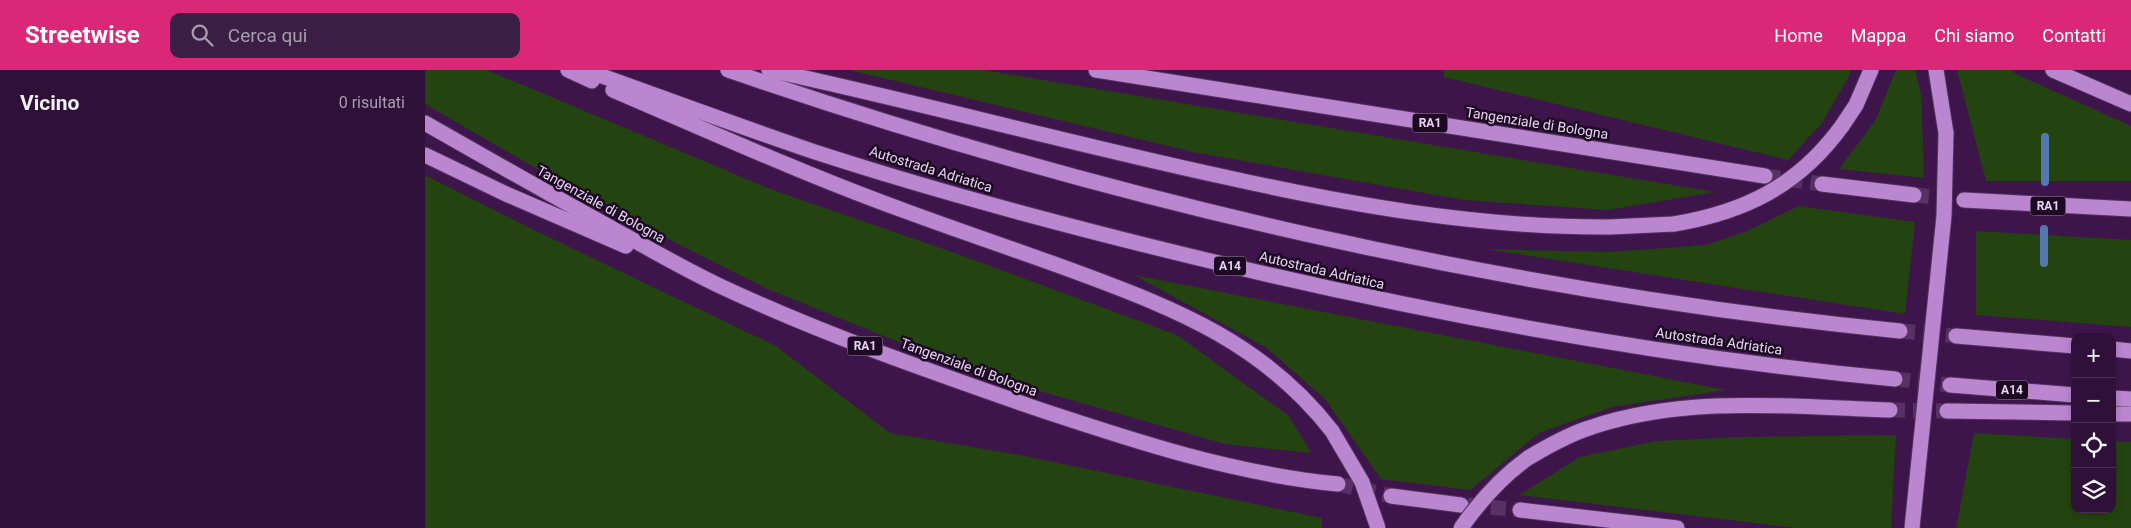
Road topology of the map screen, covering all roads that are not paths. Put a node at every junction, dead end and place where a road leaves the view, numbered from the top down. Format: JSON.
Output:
{"nodes":[{"id":1,"x":568,"y":70,"type":"edge"},
{"id":2,"x":585,"y":70,"type":"edge"},
{"id":3,"x":728,"y":70,"type":"edge"},
{"id":4,"x":769,"y":70,"type":"edge"},
{"id":5,"x":1096,"y":70,"type":"edge"},
{"id":6,"x":1871,"y":70,"type":"edge"},
{"id":7,"x":1936,"y":70,"type":"edge"},
{"id":8,"x":2053,"y":70,"type":"edge"},
{"id":9,"x":2131,"y":104,"type":"edge"},
{"id":10,"x":425,"y":122,"type":"edge"},
{"id":11,"x":425,"y":155,"type":"edge"},
{"id":12,"x":1765,"y":176,"type":"tunnel mouth"},
{"id":13,"x":1822,"y":184,"type":"tunnel mouth"},
{"id":14,"x":1914,"y":195,"type":"tunnel mouth"},
{"id":15,"x":1964,"y":200,"type":"tunnel mouth"},
{"id":16,"x":2131,"y":209,"type":"edge"},
{"id":17,"x":685,"y":269,"type":"junction"},
{"id":18,"x":1899,"y":331,"type":"tunnel mouth"},
{"id":19,"x":1956,"y":336,"type":"tunnel mouth"},
{"id":20,"x":2071,"y":346,"type":"edge"},
{"id":21,"x":2116,"y":349,"type":"edge"},
{"id":22,"x":2131,"y":351,"type":"edge"},
{"id":23,"x":1895,"y":379,"type":"tunnel mouth"},
{"id":24,"x":1950,"y":385,"type":"tunnel mouth"},
{"id":25,"x":2071,"y":395,"type":"edge"},
{"id":26,"x":2116,"y":398,"type":"edge"},
{"id":27,"x":2131,"y":399,"type":"edge"},
{"id":28,"x":1890,"y":410,"type":"tunnel mouth"},
{"id":29,"x":1947,"y":411,"type":"tunnel mouth"},
{"id":30,"x":2071,"y":413,"type":"edge"},
{"id":31,"x":2116,"y":414,"type":"edge"},
{"id":32,"x":2131,"y":414,"type":"edge"},
{"id":33,"x":1338,"y":484,"type":"tunnel mouth"},
{"id":34,"x":1391,"y":496,"type":"tunnel mouth"},
{"id":35,"x":1461,"y":505,"type":"tunnel mouth"},
{"id":36,"x":1520,"y":510,"type":"tunnel mouth"},
{"id":37,"x":1378,"y":528,"type":"edge"},
{"id":38,"x":1461,"y":528,"type":"edge"},
{"id":39,"x":1677,"y":528,"type":"edge"},
{"id":40,"x":1912,"y":528,"type":"edge"}],
"edges":[{"from":1,"to":37,"type":"highway","bridge":true},
{"from":2,"to":23,"type":"highway","name":"Autostrada Adriatica","number":"A14"},
{"from":3,"to":18,"type":"highway"},
{"from":4,"to":6,"type":"highway","bridge":true},
{"from":5,"to":12,"type":"highway","name":"Tangenziale di Bologna","number":"RA1"},
{"from":7,"to":40,"type":"highway","bridge":true},
{"from":8,"to":9,"type":"highway"},
{"from":10,"to":17,"type":"highway","name":"Tangenziale di Bologna","number":"RA1"},
{"from":11,"to":17,"type":"highway"},
{"from":13,"to":14,"type":"highway"},
{"from":15,"to":16,"type":"highway","number":"RA1"},
{"from":17,"to":33,"type":"highway","name":"Tangenziale di Bologna","number":"RA1"},
{"from":19,"to":20,"type":"highway"},
{"from":21,"to":22,"type":"highway"},
{"from":24,"to":25,"type":"highway","number":"A14"},
{"from":26,"to":27,"type":"highway"},
{"from":28,"to":38,"type":"highway","bridge":true},
{"from":29,"to":30,"type":"highway"},
{"from":31,"to":32,"type":"highway"},
{"from":34,"to":35,"type":"highway"},
{"from":36,"to":39,"type":"highway"}]}
